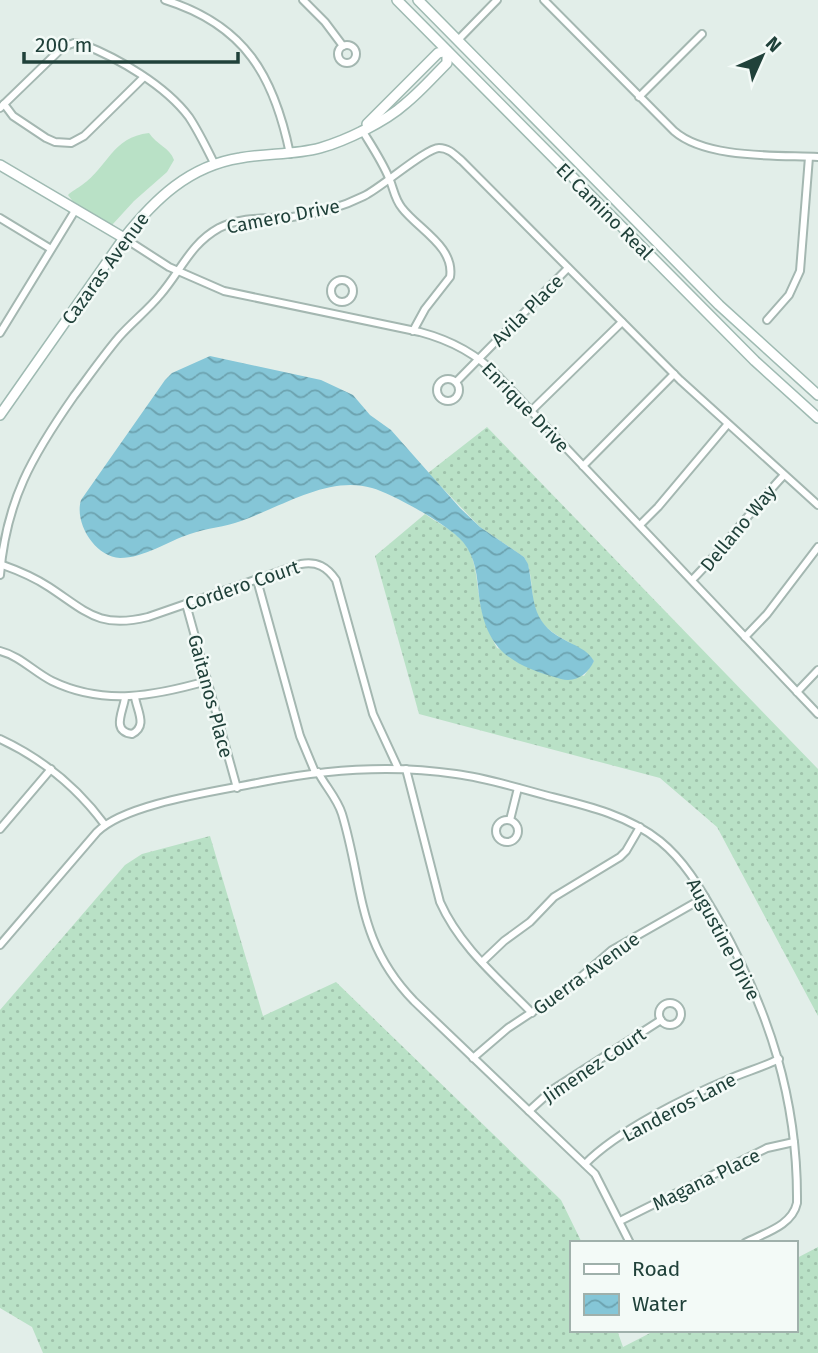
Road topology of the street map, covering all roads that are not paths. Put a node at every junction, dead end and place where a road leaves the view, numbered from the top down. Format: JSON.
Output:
{"nodes":[{"id":1,"x":165,"y":0,"type":"edge"},
{"id":2,"x":303,"y":0,"type":"edge"},
{"id":3,"x":397,"y":0,"type":"edge"},
{"id":4,"x":418,"y":0,"type":"edge"},
{"id":5,"x":497,"y":0,"type":"edge"},
{"id":6,"x":544,"y":0,"type":"edge"},
{"id":7,"x":182,"y":2,"type":"edge"},
{"id":8,"x":702,"y":34,"type":"dead end"},
{"id":9,"x":458,"y":40,"type":"junction"},
{"id":10,"x":342,"y":46,"type":"dead end"},
{"id":11,"x":447,"y":51,"type":"junction"},
{"id":12,"x":144,"y":77,"type":"junction"},
{"id":13,"x":639,"y":97,"type":"junction"},
{"id":14,"x":2,"y":106,"type":"edge"},
{"id":15,"x":362,"y":130,"type":"junction"},
{"id":16,"x":290,"y":154,"type":"junction"},
{"id":17,"x":809,"y":157,"type":"junction"},
{"id":18,"x":818,"y":157,"type":"edge"},
{"id":19,"x":0,"y":164,"type":"edge"},
{"id":20,"x":215,"y":165,"type":"junction"},
{"id":21,"x":390,"y":180,"type":"junction"},
{"id":22,"x":76,"y":209,"type":"junction"},
{"id":23,"x":0,"y":218,"type":"edge"},
{"id":24,"x":124,"y":238,"type":"junction"},
{"id":25,"x":51,"y":249,"type":"junction"},
{"id":26,"x":568,"y":268,"type":"junction"},
{"id":27,"x":176,"y":271,"type":"junction"},
{"id":28,"x":340,"y":302,"type":"dead end"},
{"id":29,"x":338,"y":316,"type":"junction"},
{"id":30,"x":767,"y":320,"type":"dead end"},
{"id":31,"x":622,"y":322,"type":"junction"},
{"id":32,"x":413,"y":331,"type":"junction"},
{"id":33,"x":0,"y":332,"type":"edge"},
{"id":34,"x":478,"y":359,"type":"junction"},
{"id":35,"x":674,"y":374,"type":"junction"},
{"id":36,"x":456,"y":382,"type":"dead end"},
{"id":37,"x":818,"y":395,"type":"edge"},
{"id":38,"x":531,"y":411,"type":"junction"},
{"id":39,"x":0,"y":415,"type":"edge"},
{"id":40,"x":818,"y":418,"type":"edge"},
{"id":41,"x":727,"y":425,"type":"junction"},
{"id":42,"x":583,"y":466,"type":"junction"},
{"id":43,"x":783,"y":475,"type":"junction"},
{"id":44,"x":818,"y":505,"type":"edge"},
{"id":45,"x":640,"y":525,"type":"junction"},
{"id":46,"x":818,"y":547,"type":"edge"},
{"id":47,"x":0,"y":564,"type":"edge"},
{"id":48,"x":0,"y":575,"type":"edge"},
{"id":49,"x":257,"y":580,"type":"junction"},
{"id":50,"x":692,"y":580,"type":"junction"},
{"id":51,"x":186,"y":604,"type":"junction"},
{"id":52,"x":745,"y":637,"type":"junction"},
{"id":53,"x":0,"y":651,"type":"edge"},
{"id":54,"x":818,"y":670,"type":"edge"},
{"id":55,"x":207,"y":681,"type":"junction"},
{"id":56,"x":797,"y":692,"type":"junction"},
{"id":57,"x":135,"y":697,"type":"junction"},
{"id":58,"x":125,"y":698,"type":"junction"},
{"id":59,"x":818,"y":714,"type":"edge"},
{"id":60,"x":0,"y":739,"type":"edge"},
{"id":61,"x":51,"y":769,"type":"junction"},
{"id":62,"x":402,"y":769,"type":"junction"},
{"id":63,"x":316,"y":772,"type":"junction"},
{"id":64,"x":237,"y":788,"type":"junction"},
{"id":65,"x":518,"y":788,"type":"junction"},
{"id":66,"x":510,"y":820,"type":"dead end"},
{"id":67,"x":105,"y":825,"type":"junction"},
{"id":68,"x":640,"y":827,"type":"junction"},
{"id":69,"x":0,"y":829,"type":"edge"},
{"id":70,"x":705,"y":897,"type":"junction"},
{"id":71,"x":0,"y":945,"type":"edge"},
{"id":72,"x":482,"y":962,"type":"junction"},
{"id":73,"x":532,"y":1013,"type":"junction"},
{"id":74,"x":661,"y":1020,"type":"dead end"},
{"id":75,"x":473,"y":1058,"type":"junction"},
{"id":76,"x":779,"y":1059,"type":"junction"},
{"id":77,"x":529,"y":1111,"type":"junction"},
{"id":78,"x":794,"y":1142,"type":"junction"},
{"id":79,"x":585,"y":1164,"type":"junction"},
{"id":80,"x":620,"y":1221,"type":"junction"},
{"id":81,"x":629,"y":1241,"type":"edge"},
{"id":82,"x":749,"y":1241,"type":"edge"}],
"edges":[{"from":1,"to":7,"type":"street"},
{"from":2,"to":10,"type":"street"},
{"from":3,"to":11,"type":"main road","name":"El Camino Real"},
{"from":4,"to":9,"type":"main road","name":"El Camino Real"},
{"from":5,"to":9,"type":"street"},
{"from":6,"to":13,"type":"street"},
{"from":7,"to":16,"type":"street"},
{"from":8,"to":13,"type":"street"},
{"from":9,"to":11,"type":"main road"},
{"from":9,"to":37,"type":"main road","name":"El Camino Real"},
{"from":11,"to":15,"type":"main road","name":"Cazaras Avenue"},
{"from":11,"to":15,"type":"main road","name":"Cazaras Avenue"},
{"from":11,"to":40,"type":"main road","name":"El Camino Real"},
{"from":12,"to":14,"type":"street"},
{"from":12,"to":14,"type":"street"},
{"from":12,"to":20,"type":"street"},
{"from":13,"to":17,"type":"street"},
{"from":15,"to":16,"type":"main road","name":"Cazaras Avenue"},
{"from":15,"to":21,"type":"street"},
{"from":16,"to":20,"type":"main road","name":"Cazaras Avenue"},
{"from":17,"to":18,"type":"street"},
{"from":17,"to":30,"type":"street"},
{"from":19,"to":22,"type":"main road","name":"Enrique Drive"},
{"from":20,"to":24,"type":"main road","name":"Cazaras Avenue"},
{"from":21,"to":26,"type":"street","name":"Camero Drive"},
{"from":21,"to":27,"type":"street","name":"Camero Drive"},
{"from":21,"to":32,"type":"street"},
{"from":22,"to":24,"type":"main road","name":"Enrique Drive"},
{"from":22,"to":25,"type":"street"},
{"from":23,"to":25,"type":"street"},
{"from":24,"to":27,"type":"street","name":"Enrique Drive"},
{"from":24,"to":39,"type":"main road","name":"Cazaras Avenue"},
{"from":25,"to":33,"type":"street"},
{"from":26,"to":31,"type":"street","name":"Camero Drive"},
{"from":26,"to":34,"type":"street","name":"Avila Place"},
{"from":27,"to":29,"type":"street","name":"Enrique Drive"},
{"from":27,"to":47,"type":"street","name":"Camero Drive"},
{"from":28,"to":29,"type":"street"},
{"from":29,"to":32,"type":"street","name":"Enrique Drive"},
{"from":31,"to":35,"type":"street","name":"Camero Drive"},
{"from":31,"to":38,"type":"street"},
{"from":32,"to":34,"type":"street","name":"Enrique Drive"},
{"from":34,"to":36,"type":"street","name":"Avila Place"},
{"from":34,"to":38,"type":"street","name":"Enrique Drive"},
{"from":35,"to":41,"type":"street","name":"Camero Drive"},
{"from":35,"to":42,"type":"street"},
{"from":38,"to":42,"type":"street","name":"Enrique Drive"},
{"from":41,"to":43,"type":"street","name":"Camero Drive"},
{"from":41,"to":45,"type":"street"},
{"from":42,"to":45,"type":"street","name":"Enrique Drive"},
{"from":43,"to":44,"type":"street","name":"Camero Drive"},
{"from":43,"to":50,"type":"street","name":"Dellano Way"},
{"from":45,"to":50,"type":"street","name":"Enrique Drive"},
{"from":46,"to":52,"type":"street"},
{"from":47,"to":48,"type":"street","name":"Camero Drive"},
{"from":47,"to":51,"type":"street","name":"Cordero Court"},
{"from":49,"to":51,"type":"street","name":"Cordero Court"},
{"from":49,"to":62,"type":"street","name":"Cordero Court"},
{"from":49,"to":63,"type":"street"},
{"from":50,"to":52,"type":"street","name":"Enrique Drive"},
{"from":51,"to":55,"type":"street","name":"Gaitanos Place"},
{"from":52,"to":56,"type":"street","name":"Enrique Drive"},
{"from":53,"to":58,"type":"street"},
{"from":54,"to":56,"type":"street"},
{"from":55,"to":57,"type":"street"},
{"from":55,"to":64,"type":"street","name":"Gaitanos Place"},
{"from":56,"to":59,"type":"street","name":"Enrique Drive"},
{"from":57,"to":58,"type":"street"},
{"from":57,"to":58,"type":"street"},
{"from":60,"to":61,"type":"street"},
{"from":61,"to":67,"type":"street"},
{"from":61,"to":69,"type":"street"},
{"from":62,"to":63,"type":"street","name":"Augustine Drive"},
{"from":62,"to":65,"type":"street","name":"Augustine Drive"},
{"from":62,"to":72,"type":"street","name":"Cordero Court"},
{"from":63,"to":64,"type":"street","name":"Augustine Drive"},
{"from":63,"to":75,"type":"street"},
{"from":64,"to":67,"type":"street","name":"Augustine Drive"},
{"from":65,"to":66,"type":"street"},
{"from":65,"to":68,"type":"street","name":"Augustine Drive"},
{"from":67,"to":71,"type":"street","name":"Augustine Drive"},
{"from":68,"to":70,"type":"street","name":"Augustine Drive"},
{"from":68,"to":72,"type":"street"},
{"from":70,"to":73,"type":"street","name":"Guerra Avenue"},
{"from":70,"to":76,"type":"street","name":"Augustine Drive"},
{"from":72,"to":73,"type":"street","name":"Cordero Court"},
{"from":73,"to":75,"type":"street","name":"Guerra Avenue"},
{"from":74,"to":77,"type":"street","name":"Jimenez Court"},
{"from":75,"to":77,"type":"street"},
{"from":76,"to":78,"type":"street","name":"Augustine Drive"},
{"from":76,"to":79,"type":"street","name":"Landeros Lane"},
{"from":77,"to":79,"type":"street"},
{"from":78,"to":80,"type":"street","name":"Magana Place"},
{"from":78,"to":82,"type":"street","name":"Augustine Drive"},
{"from":79,"to":80,"type":"street"},
{"from":80,"to":81,"type":"street"}]}
